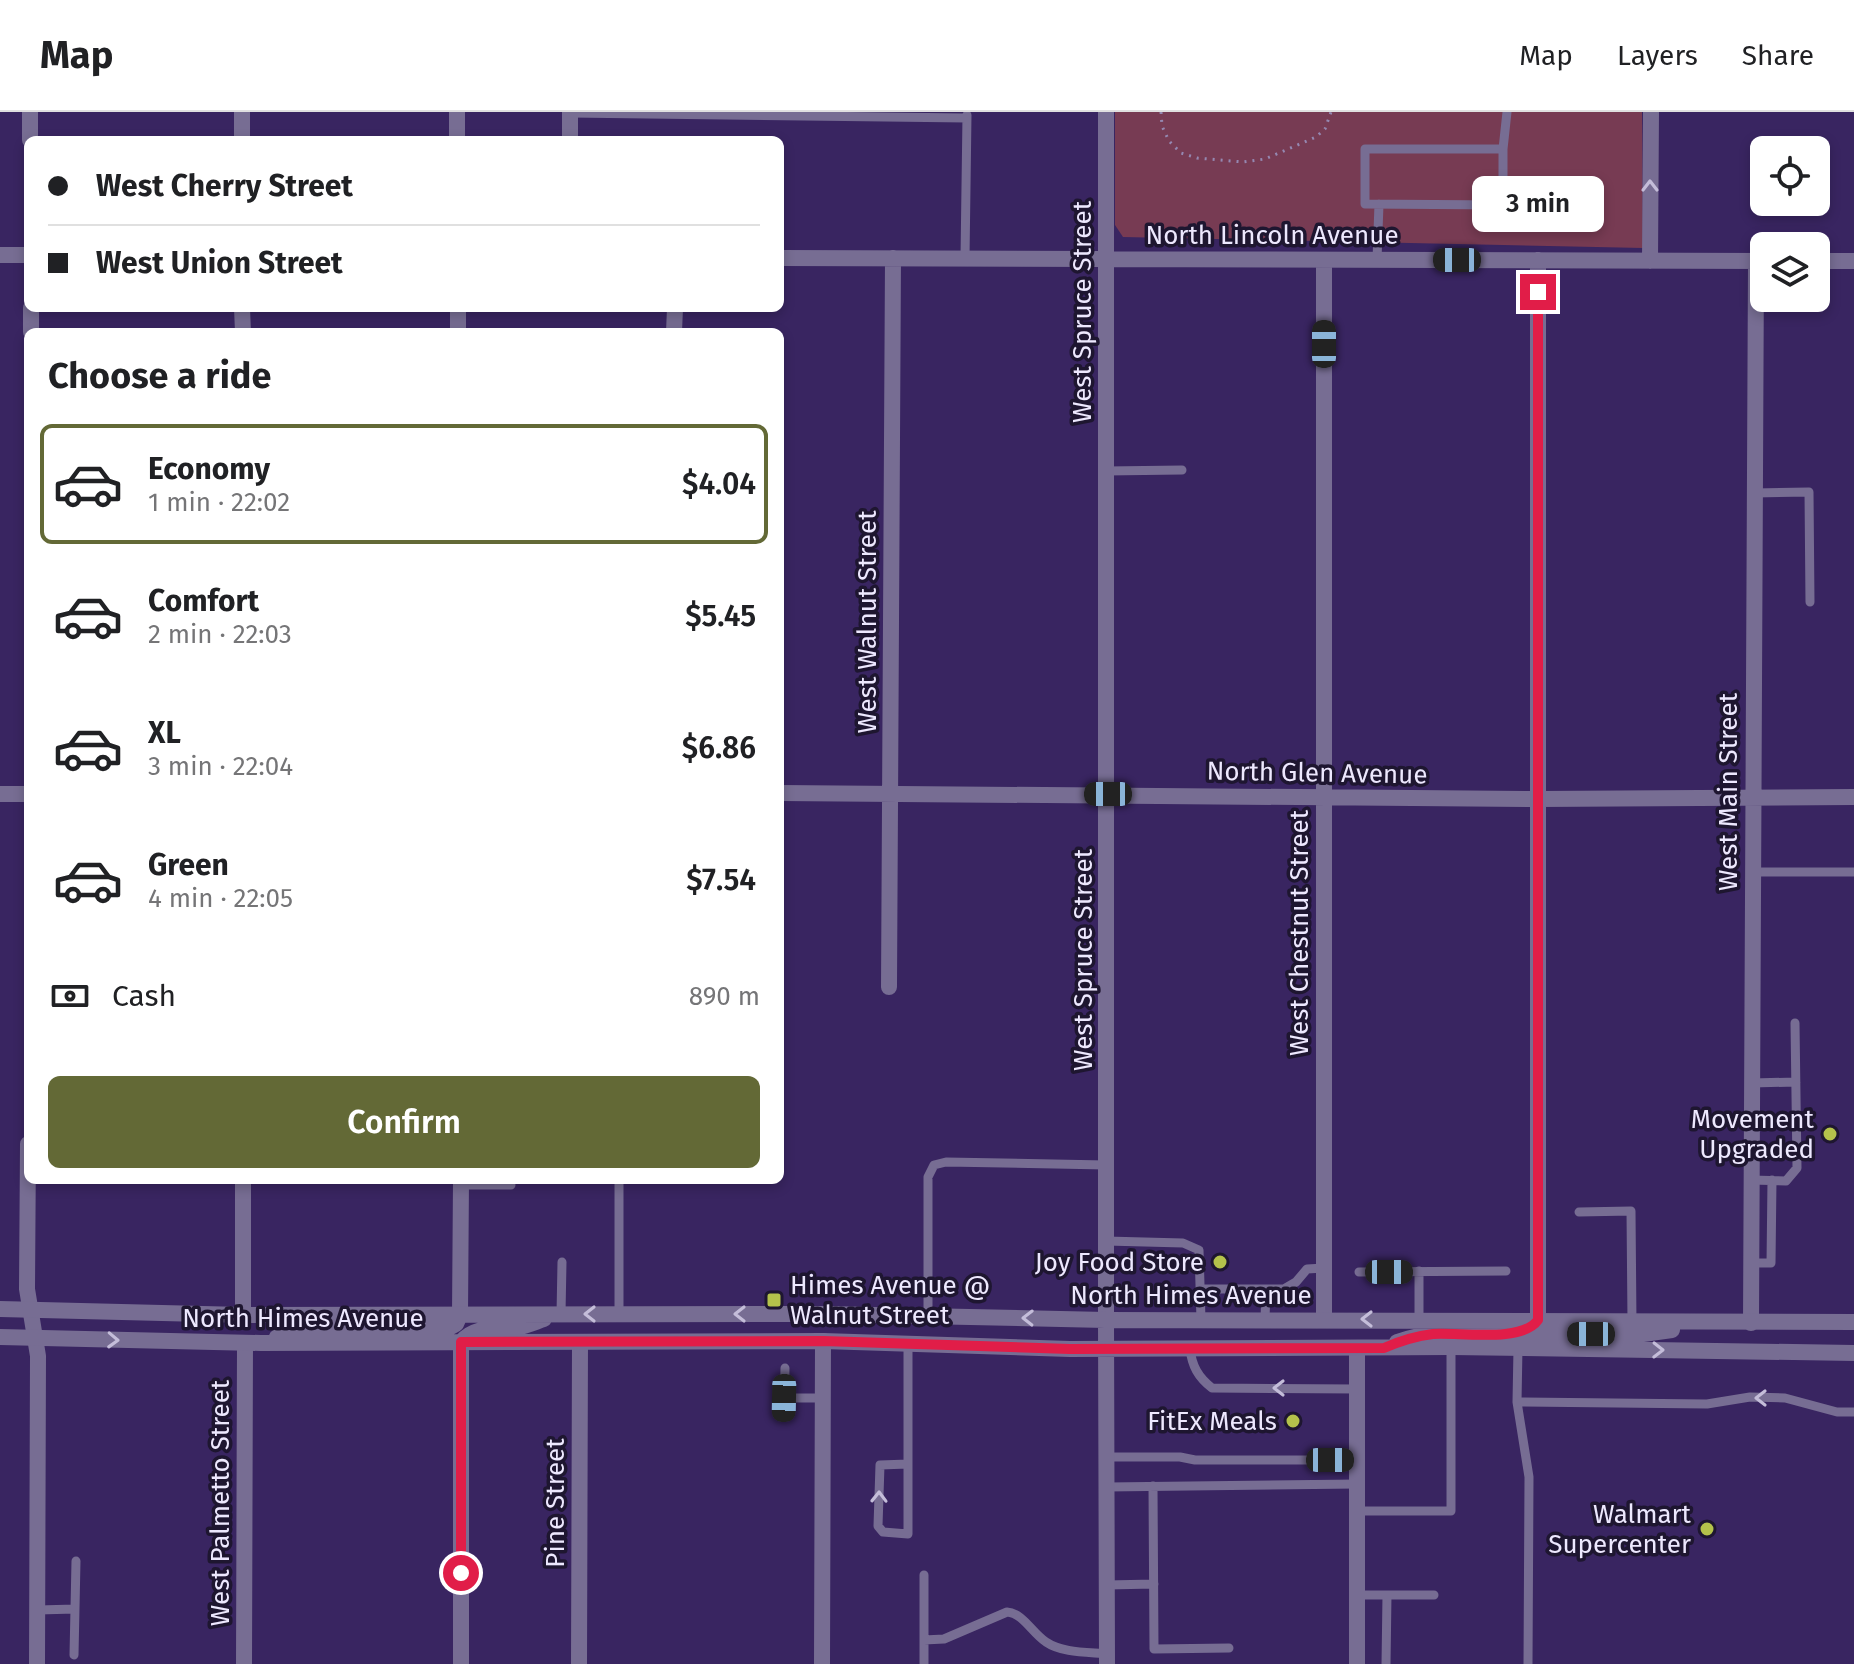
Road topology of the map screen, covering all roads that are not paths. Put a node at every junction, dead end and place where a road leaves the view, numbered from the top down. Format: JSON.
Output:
{"nodes":[{"id":1,"x":30,"y":112,"type":"edge"},
{"id":2,"x":242,"y":112,"type":"edge"},
{"id":3,"x":457,"y":112,"type":"edge"},
{"id":4,"x":570,"y":112,"type":"edge"},
{"id":5,"x":1106,"y":112,"type":"edge"},
{"id":6,"x":1507,"y":112,"type":"edge"},
{"id":7,"x":1651,"y":112,"type":"edge"},
{"id":8,"x":968,"y":115,"type":"edge"},
{"id":9,"x":30,"y":136,"type":"edge"},
{"id":10,"x":242,"y":136,"type":"edge"},
{"id":11,"x":457,"y":136,"type":"edge"},
{"id":12,"x":570,"y":136,"type":"edge"},
{"id":13,"x":1503,"y":149,"type":"junction"},
{"id":14,"x":1379,"y":204,"type":"junction"},
{"id":15,"x":0,"y":255,"type":"edge"},
{"id":16,"x":24,"y":255,"type":"edge"},
{"id":17,"x":784,"y":258,"type":"edge"},
{"id":18,"x":893,"y":258,"type":"junction"},
{"id":19,"x":965,"y":258,"type":"junction"},
{"id":20,"x":1105,"y":258,"type":"junction"},
{"id":21,"x":1324,"y":260,"type":"junction"},
{"id":22,"x":1377,"y":260,"type":"junction"},
{"id":23,"x":1538,"y":260,"type":"junction"},
{"id":24,"x":1650,"y":261,"type":"junction"},
{"id":25,"x":1750,"y":261,"type":"edge"},
{"id":26,"x":1830,"y":261,"type":"edge"},
{"id":27,"x":1854,"y":261,"type":"edge"},
{"id":28,"x":1759,"y":312,"type":"edge"},
{"id":29,"x":1182,"y":470,"type":"dead end"},
{"id":30,"x":1106,"y":471,"type":"junction"},
{"id":31,"x":1754,"y":493,"type":"junction"},
{"id":32,"x":1810,"y":602,"type":"dead end"},
{"id":33,"x":784,"y":793,"type":"edge"},
{"id":34,"x":0,"y":794,"type":"edge"},
{"id":35,"x":24,"y":794,"type":"edge"},
{"id":36,"x":891,"y":794,"type":"junction"},
{"id":37,"x":1108,"y":794,"type":"junction"},
{"id":38,"x":1753,"y":796,"type":"junction"},
{"id":39,"x":1323,"y":797,"type":"junction"},
{"id":40,"x":1854,"y":797,"type":"edge"},
{"id":41,"x":1539,"y":799,"type":"junction"},
{"id":42,"x":1752,"y":872,"type":"junction"},
{"id":43,"x":1854,"y":872,"type":"edge"},
{"id":44,"x":889,"y":987,"type":"dead end"},
{"id":45,"x":1795,"y":1023,"type":"dead end"},
{"id":46,"x":1796,"y":1082,"type":"junction"},
{"id":47,"x":1751,"y":1083,"type":"junction"},
{"id":48,"x":1106,"y":1165,"type":"junction"},
{"id":49,"x":1751,"y":1180,"type":"junction"},
{"id":50,"x":1772,"y":1180,"type":"junction"},
{"id":51,"x":28,"y":1184,"type":"edge"},
{"id":52,"x":243,"y":1184,"type":"edge"},
{"id":53,"x":461,"y":1184,"type":"edge"},
{"id":54,"x":494,"y":1184,"type":"edge"},
{"id":55,"x":619,"y":1184,"type":"edge"},
{"id":56,"x":511,"y":1185,"type":"dead end"},
{"id":57,"x":1579,"y":1212,"type":"dead end"},
{"id":58,"x":1106,"y":1241,"type":"junction"},
{"id":59,"x":562,"y":1262,"type":"dead end"},
{"id":60,"x":1750,"y":1263,"type":"junction"},
{"id":61,"x":1324,"y":1268,"type":"junction"},
{"id":62,"x":1419,"y":1271,"type":"junction"},
{"id":63,"x":1506,"y":1271,"type":"dead end"},
{"id":64,"x":1359,"y":1272,"type":"dead end"},
{"id":65,"x":1201,"y":1289,"type":"junction"},
{"id":66,"x":1266,"y":1289,"type":"junction"},
{"id":67,"x":0,"y":1309,"type":"edge"},
{"id":68,"x":29,"y":1309,"type":"junction"},
{"id":69,"x":561,"y":1314,"type":"junction"},
{"id":70,"x":619,"y":1314,"type":"junction"},
{"id":71,"x":243,"y":1315,"type":"junction"},
{"id":72,"x":460,"y":1315,"type":"junction"},
{"id":73,"x":928,"y":1316,"type":"junction"},
{"id":74,"x":1265,"y":1319,"type":"junction"},
{"id":75,"x":1324,"y":1319,"type":"junction"},
{"id":76,"x":1106,"y":1320,"type":"junction"},
{"id":77,"x":1201,"y":1320,"type":"junction"},
{"id":78,"x":1419,"y":1320,"type":"junction"},
{"id":79,"x":1538,"y":1320,"type":"junction"},
{"id":80,"x":1632,"y":1322,"type":"junction"},
{"id":81,"x":1697,"y":1322,"type":"junction"},
{"id":82,"x":1854,"y":1322,"type":"edge"},
{"id":83,"x":1751,"y":1323,"type":"junction"},
{"id":84,"x":0,"y":1337,"type":"edge"},
{"id":85,"x":36,"y":1337,"type":"junction"},
{"id":86,"x":823,"y":1341,"type":"junction"},
{"id":87,"x":461,"y":1342,"type":"junction"},
{"id":88,"x":580,"y":1342,"type":"junction"},
{"id":89,"x":253,"y":1343,"type":"junction"},
{"id":90,"x":908,"y":1343,"type":"junction"},
{"id":91,"x":1451,"y":1347,"type":"junction"},
{"id":92,"x":1357,"y":1348,"type":"junction"},
{"id":93,"x":1384,"y":1348,"type":"junction"},
{"id":94,"x":1518,"y":1348,"type":"junction"},
{"id":95,"x":1106,"y":1349,"type":"junction"},
{"id":96,"x":1190,"y":1349,"type":"junction"},
{"id":97,"x":1854,"y":1353,"type":"edge"},
{"id":98,"x":785,"y":1368,"type":"dead end"},
{"id":99,"x":1357,"y":1389,"type":"junction"},
{"id":100,"x":784,"y":1398,"type":"junction"},
{"id":101,"x":823,"y":1398,"type":"junction"},
{"id":102,"x":1517,"y":1402,"type":"junction"},
{"id":103,"x":1854,"y":1412,"type":"edge"},
{"id":104,"x":784,"y":1416,"type":"dead end"},
{"id":105,"x":1106,"y":1457,"type":"junction"},
{"id":106,"x":1357,"y":1460,"type":"junction"},
{"id":107,"x":908,"y":1464,"type":"junction"},
{"id":108,"x":1357,"y":1484,"type":"junction"},
{"id":109,"x":1153,"y":1486,"type":"junction"},
{"id":110,"x":1107,"y":1487,"type":"junction"},
{"id":111,"x":1357,"y":1511,"type":"junction"},
{"id":112,"x":76,"y":1561,"type":"dead end"},
{"id":113,"x":924,"y":1575,"type":"dead end"},
{"id":114,"x":1154,"y":1584,"type":"junction"},
{"id":115,"x":1107,"y":1585,"type":"junction"},
{"id":116,"x":1357,"y":1595,"type":"junction"},
{"id":117,"x":1387,"y":1595,"type":"junction"},
{"id":118,"x":1434,"y":1595,"type":"dead end"},
{"id":119,"x":75,"y":1609,"type":"junction"},
{"id":120,"x":38,"y":1610,"type":"junction"},
{"id":121,"x":924,"y":1640,"type":"junction"},
{"id":122,"x":1229,"y":1648,"type":"dead end"},
{"id":123,"x":74,"y":1655,"type":"dead end"},
{"id":124,"x":1108,"y":1659,"type":"edge"},
{"id":125,"x":37,"y":1664,"type":"edge"},
{"id":126,"x":244,"y":1664,"type":"edge"},
{"id":127,"x":461,"y":1664,"type":"edge"},
{"id":128,"x":579,"y":1664,"type":"edge"},
{"id":129,"x":822,"y":1664,"type":"edge"},
{"id":130,"x":924,"y":1664,"type":"edge"},
{"id":131,"x":1357,"y":1664,"type":"edge"},
{"id":132,"x":1386,"y":1664,"type":"edge"},
{"id":133,"x":1528,"y":1664,"type":"edge"}],
"edges":[{"from":1,"to":9,"type":"street"},
{"from":2,"to":10,"type":"street"},
{"from":3,"to":11,"type":"street"},
{"from":4,"to":8,"type":"lane"},
{"from":4,"to":12,"type":"street"},
{"from":5,"to":20,"type":"street","name":"West Spruce Street"},
{"from":6,"to":13,"type":"lane"},
{"from":24,"to":7,"type":"street","one_way":true},
{"from":8,"to":19,"type":"lane"},
{"from":13,"to":14,"type":"lane"},
{"from":13,"to":14,"type":"lane"},
{"from":14,"to":22,"type":"lane"},
{"from":15,"to":16,"type":"street"},
{"from":17,"to":18,"type":"street","name":"North Lincoln Avenue"},
{"from":18,"to":19,"type":"street","name":"North Lincoln Avenue"},
{"from":18,"to":36,"type":"street","name":"West Walnut Street"},
{"from":19,"to":20,"type":"street","name":"North Lincoln Avenue"},
{"from":20,"to":21,"type":"street","name":"North Lincoln Avenue"},
{"from":20,"to":30,"type":"street","name":"West Spruce Street"},
{"from":21,"to":22,"type":"street","name":"North Lincoln Avenue"},
{"from":21,"to":39,"type":"street","name":"West Chestnut Street"},
{"from":22,"to":23,"type":"street","name":"North Lincoln Avenue"},
{"from":23,"to":24,"type":"street","name":"North Lincoln Avenue"},
{"from":23,"to":41,"type":"street"},
{"from":24,"to":25,"type":"street","name":"North Lincoln Avenue"},
{"from":26,"to":27,"type":"street"},
{"from":28,"to":31,"type":"street","name":"West Main Street"},
{"from":29,"to":30,"type":"lane"},
{"from":30,"to":37,"type":"street","name":"West Spruce Street"},
{"from":31,"to":32,"type":"lane"},
{"from":31,"to":38,"type":"street","name":"West Main Street"},
{"from":33,"to":36,"type":"street","name":"North Glen Avenue"},
{"from":34,"to":35,"type":"street"},
{"from":36,"to":37,"type":"street","name":"North Glen Avenue"},
{"from":36,"to":44,"type":"street","name":"West Walnut Street"},
{"from":37,"to":39,"type":"street","name":"North Glen Avenue"},
{"from":37,"to":48,"type":"street","name":"West Spruce Street"},
{"from":38,"to":40,"type":"street","name":"North Glen Avenue"},
{"from":38,"to":41,"type":"street","name":"North Glen Avenue"},
{"from":38,"to":42,"type":"street","name":"West Main Street"},
{"from":39,"to":41,"type":"street","name":"North Glen Avenue"},
{"from":39,"to":61,"type":"street","name":"West Chestnut Street"},
{"from":41,"to":79,"type":"street"},
{"from":42,"to":43,"type":"lane"},
{"from":42,"to":47,"type":"street","name":"West Main Street"},
{"from":45,"to":46,"type":"lane"},
{"from":46,"to":47,"type":"lane"},
{"from":46,"to":50,"type":"lane"},
{"from":47,"to":49,"type":"street","name":"West Main Street"},
{"from":48,"to":58,"type":"street","name":"West Spruce Street"},
{"from":48,"to":73,"type":"lane"},
{"from":49,"to":50,"type":"lane"},
{"from":49,"to":60,"type":"street","name":"West Main Street"},
{"from":50,"to":60,"type":"lane"},
{"from":51,"to":68,"type":"street"},
{"from":52,"to":71,"type":"street"},
{"from":53,"to":72,"type":"street"},
{"from":54,"to":56,"type":"lane"},
{"from":55,"to":70,"type":"lane"},
{"from":57,"to":80,"type":"lane"},
{"from":58,"to":65,"type":"lane"},
{"from":58,"to":76,"type":"street","name":"West Spruce Street"},
{"from":59,"to":69,"type":"lane"},
{"from":60,"to":83,"type":"street","name":"West Main Street"},
{"from":61,"to":66,"type":"lane"},
{"from":61,"to":75,"type":"street","name":"West Chestnut Street"},
{"from":62,"to":63,"type":"lane"},
{"from":62,"to":64,"type":"lane"},
{"from":62,"to":78,"type":"lane"},
{"from":65,"to":66,"type":"lane"},
{"from":65,"to":77,"type":"lane"},
{"from":66,"to":74,"type":"lane"},
{"from":67,"to":68,"type":"street","name":"North Himes Avenue"},
{"from":68,"to":71,"type":"street","name":"North Himes Avenue"},
{"from":68,"to":85,"type":"street"},
{"from":70,"to":69,"type":"street","name":"North Himes Avenue","one_way":true},
{"from":69,"to":72,"type":"street","name":"North Himes Avenue"},
{"from":69,"to":87,"type":"street"},
{"from":73,"to":70,"type":"street","name":"North Himes Avenue","one_way":true},
{"from":71,"to":72,"type":"street","name":"North Himes Avenue"},
{"from":72,"to":89,"type":"street"},
{"from":76,"to":73,"type":"street","name":"North Himes Avenue","one_way":true},
{"from":74,"to":75,"type":"street","name":"North Himes Avenue"},
{"from":74,"to":77,"type":"street","name":"North Himes Avenue"},
{"from":78,"to":75,"type":"street","name":"North Himes Avenue","one_way":true},
{"from":76,"to":77,"type":"street","name":"North Himes Avenue"},
{"from":76,"to":95,"type":"street","name":"West Spruce Street"},
{"from":78,"to":79,"type":"street","name":"North Himes Avenue"},
{"from":79,"to":80,"type":"street","name":"North Himes Avenue"},
{"from":79,"to":93,"type":"street"},
{"from":80,"to":81,"type":"street","name":"North Himes Avenue"},
{"from":81,"to":83,"type":"street","name":"North Himes Avenue"},
{"from":81,"to":94,"type":"street"},
{"from":82,"to":83,"type":"street","name":"North Himes Avenue"},
{"from":84,"to":85,"type":"street","name":"North Himes Avenue"},
{"from":85,"to":89,"type":"street","name":"North Himes Avenue","one_way":true},
{"from":85,"to":120,"type":"street"},
{"from":86,"to":88,"type":"street","name":"North Himes Avenue"},
{"from":86,"to":90,"type":"street","name":"North Himes Avenue"},
{"from":86,"to":101,"type":"street"},
{"from":87,"to":88,"type":"street","name":"North Himes Avenue"},
{"from":87,"to":89,"type":"street","name":"North Himes Avenue"},
{"from":87,"to":127,"type":"street"},
{"from":88,"to":128,"type":"street","name":"Pine Street"},
{"from":89,"to":126,"type":"street","name":"West Palmetto Street"},
{"from":90,"to":95,"type":"street","name":"North Himes Avenue"},
{"from":90,"to":107,"type":"lane"},
{"from":91,"to":93,"type":"street","name":"North Himes Avenue"},
{"from":91,"to":94,"type":"street","name":"North Himes Avenue"},
{"from":91,"to":111,"type":"lane"},
{"from":92,"to":93,"type":"street","name":"North Himes Avenue"},
{"from":92,"to":96,"type":"street","name":"North Himes Avenue"},
{"from":92,"to":99,"type":"street"},
{"from":94,"to":97,"type":"street","name":"North Himes Avenue","one_way":true},
{"from":94,"to":102,"type":"lane"},
{"from":95,"to":96,"type":"street","name":"North Himes Avenue"},
{"from":95,"to":105,"type":"street","name":"West Spruce Street"},
{"from":99,"to":96,"type":"lane","one_way":true},
{"from":98,"to":100,"type":"lane"},
{"from":99,"to":106,"type":"street"},
{"from":100,"to":101,"type":"lane"},
{"from":100,"to":104,"type":"lane"},
{"from":101,"to":129,"type":"street"},
{"from":103,"to":102,"type":"lane","one_way":true},
{"from":102,"to":133,"type":"lane"},
{"from":105,"to":106,"type":"lane"},
{"from":105,"to":110,"type":"street","name":"West Spruce Street"},
{"from":106,"to":108,"type":"street"},
{"from":107,"to":107,"type":"lane","one_way":true},
{"from":108,"to":109,"type":"lane"},
{"from":108,"to":111,"type":"street"},
{"from":109,"to":110,"type":"lane"},
{"from":109,"to":114,"type":"lane"},
{"from":110,"to":115,"type":"street","name":"West Spruce Street"},
{"from":111,"to":116,"type":"street"},
{"from":112,"to":119,"type":"lane"},
{"from":113,"to":121,"type":"lane"},
{"from":114,"to":115,"type":"lane"},
{"from":114,"to":122,"type":"lane"},
{"from":115,"to":124,"type":"street","name":"West Spruce Street"},
{"from":116,"to":117,"type":"lane"},
{"from":116,"to":131,"type":"street"},
{"from":117,"to":118,"type":"lane"},
{"from":117,"to":132,"type":"lane"},
{"from":119,"to":120,"type":"lane"},
{"from":119,"to":123,"type":"lane"},
{"from":120,"to":125,"type":"street"},
{"from":121,"to":124,"type":"lane"},
{"from":121,"to":130,"type":"lane"}]}
